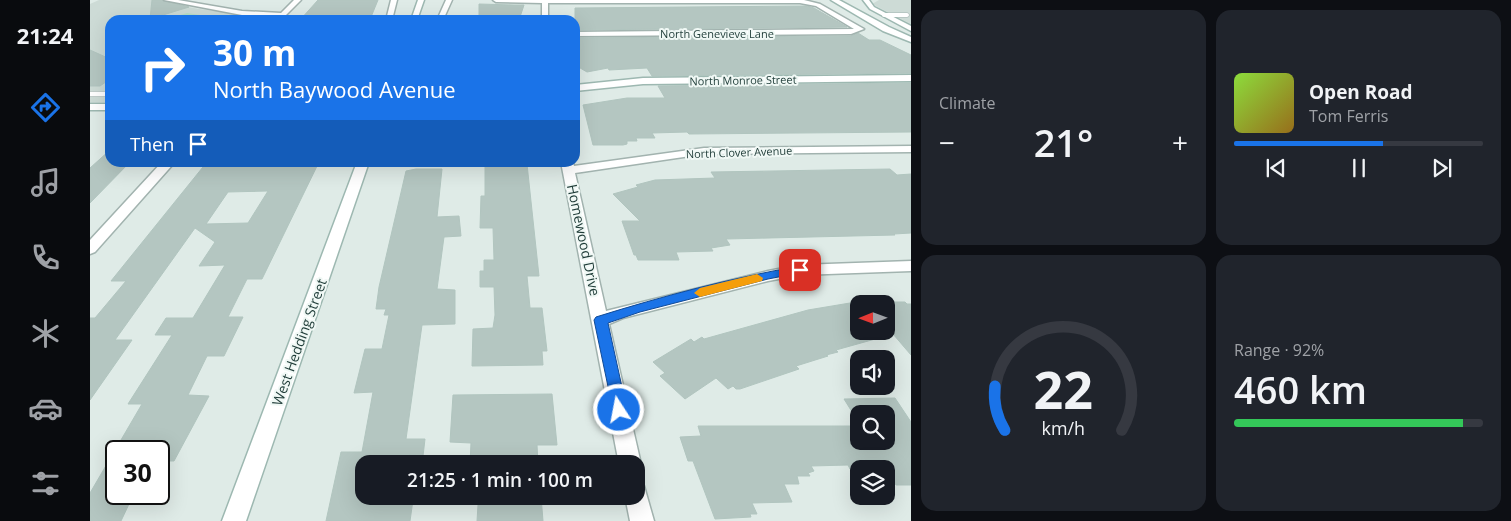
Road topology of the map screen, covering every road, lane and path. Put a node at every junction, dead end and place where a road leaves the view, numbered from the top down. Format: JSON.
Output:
{"nodes":[{"id":1,"x":168,"y":0,"type":"edge"},
{"id":2,"x":298,"y":0,"type":"edge"},
{"id":3,"x":394,"y":0,"type":"edge"},
{"id":4,"x":421,"y":0,"type":"edge"},
{"id":5,"x":449,"y":0,"type":"edge"},
{"id":6,"x":496,"y":0,"type":"edge"},
{"id":7,"x":834,"y":0,"type":"edge"},
{"id":8,"x":866,"y":0,"type":"edge"},
{"id":9,"x":545,"y":2,"type":"junction"},
{"id":10,"x":257,"y":15,"type":"edge"},
{"id":11,"x":283,"y":15,"type":"edge"},
{"id":12,"x":390,"y":15,"type":"edge"},
{"id":13,"x":416,"y":15,"type":"edge"},
{"id":14,"x":442,"y":15,"type":"edge"},
{"id":15,"x":545,"y":15,"type":"edge"},
{"id":16,"x":884,"y":15,"type":"junction"},
{"id":17,"x":907,"y":15,"type":"dead end"},
{"id":18,"x":911,"y":29,"type":"edge"},
{"id":19,"x":580,"y":34,"type":"edge"},
{"id":20,"x":911,"y":40,"type":"edge"},
{"id":21,"x":911,"y":78,"type":"edge"},
{"id":22,"x":580,"y":88,"type":"edge"},
{"id":23,"x":90,"y":94,"type":"edge"},
{"id":24,"x":105,"y":94,"type":"edge"},
{"id":25,"x":90,"y":107,"type":"edge"},
{"id":26,"x":105,"y":107,"type":"edge"},
{"id":27,"x":911,"y":149,"type":"edge"},
{"id":28,"x":580,"y":165,"type":"edge"},
{"id":29,"x":164,"y":167,"type":"edge"},
{"id":30,"x":361,"y":167,"type":"edge"},
{"id":31,"x":568,"y":167,"type":"edge"},
{"id":32,"x":90,"y":249,"type":"edge"},
{"id":33,"x":911,"y":266,"type":"edge"},
{"id":34,"x":601,"y":320,"type":"junction"},
{"id":35,"x":628,"y":455,"type":"edge"},
{"id":36,"x":638,"y":505,"type":"edge"},
{"id":37,"x":234,"y":521,"type":"edge"},
{"id":38,"x":642,"y":521,"type":"edge"}],
"edges":[{"from":1,"to":10,"type":"street"},
{"from":2,"to":11,"type":"street"},
{"from":3,"to":12,"type":"street"},
{"from":4,"to":13,"type":"street"},
{"from":5,"to":14,"type":"street"},
{"from":6,"to":9,"type":"street"},
{"from":7,"to":20,"type":"street"},
{"from":8,"to":16,"type":"street"},
{"from":9,"to":15,"type":"street"},
{"from":9,"to":19,"type":"street","name":"North Genevieve Lane"},
{"from":16,"to":17,"type":"lane"},
{"from":16,"to":18,"type":"street"},
{"from":21,"to":22,"type":"street","name":"North Monroe Street"},
{"from":23,"to":24,"type":"lane"},
{"from":25,"to":26,"type":"street"},
{"from":27,"to":28,"type":"street","name":"North Clover Avenue"},
{"from":29,"to":32,"type":"street"},
{"from":30,"to":37,"type":"street","name":"West Hedding Street"},
{"from":31,"to":34,"type":"street","name":"Homewood Drive"},
{"from":33,"to":34,"type":"street"},
{"from":34,"to":35,"type":"street","name":"Homewood Drive"},
{"from":36,"to":38,"type":"street"}]}
